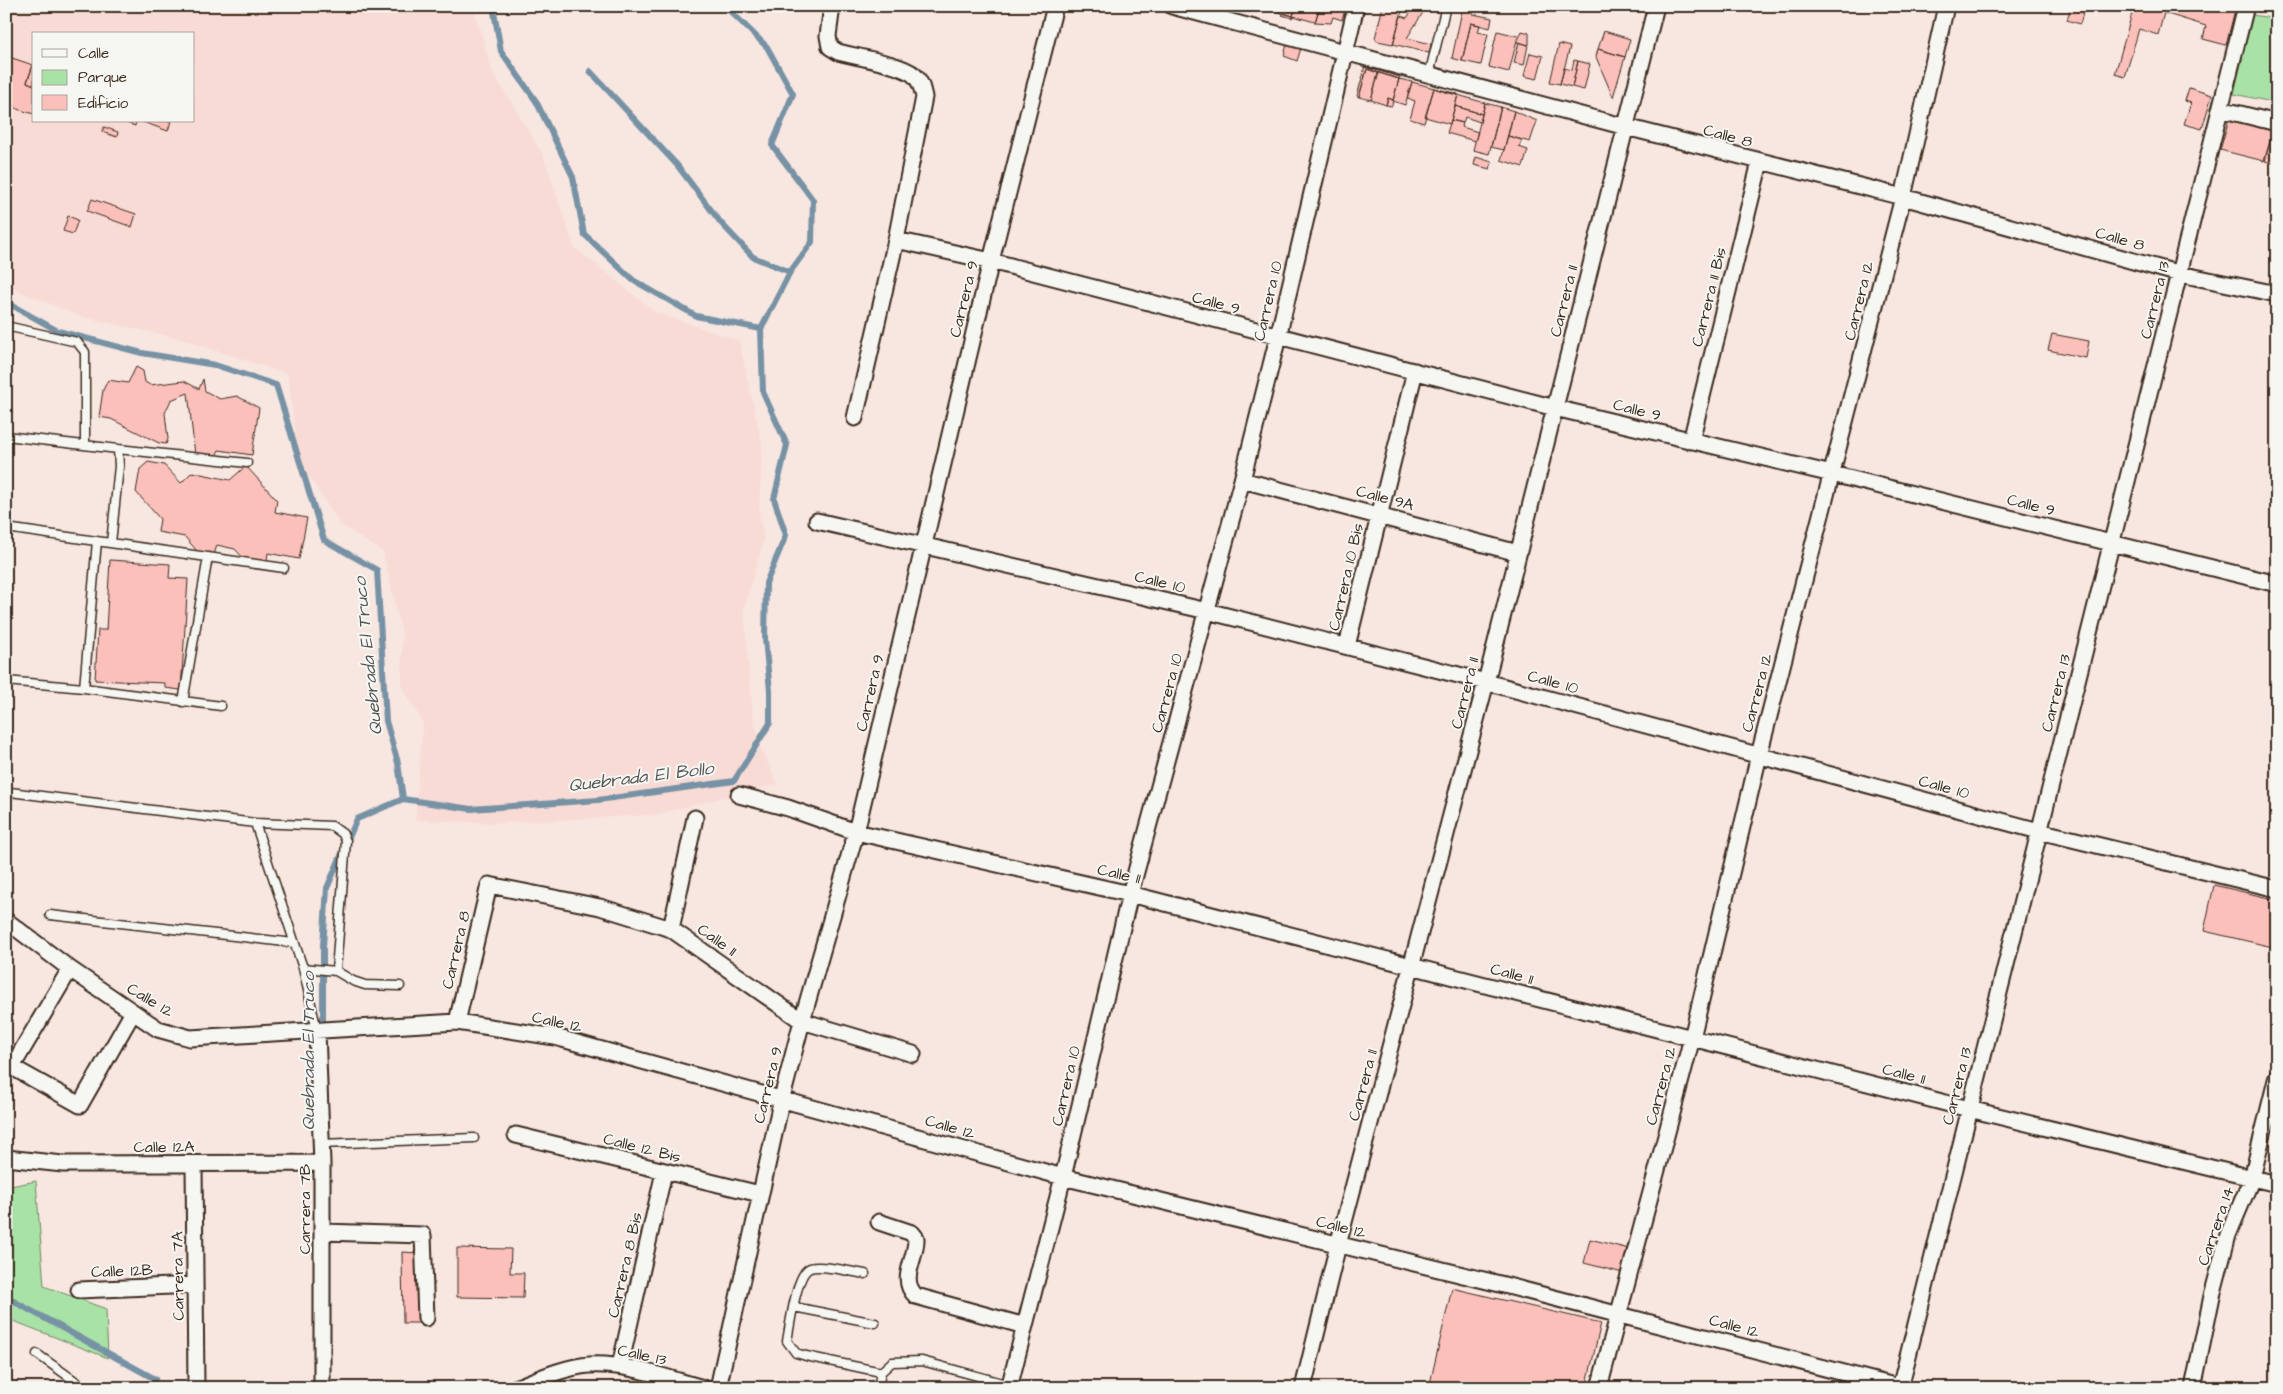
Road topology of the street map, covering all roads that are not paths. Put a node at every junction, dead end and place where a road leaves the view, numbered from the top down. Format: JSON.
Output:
{"nodes":[{"id":1,"x":832,"y":6,"type":"edge"},
{"id":2,"x":1055,"y":6,"type":"edge"},
{"id":3,"x":1172,"y":6,"type":"edge"},
{"id":4,"x":1356,"y":6,"type":"edge"},
{"id":5,"x":1446,"y":6,"type":"edge"},
{"id":6,"x":1656,"y":6,"type":"edge"},
{"id":7,"x":1946,"y":6,"type":"edge"},
{"id":8,"x":2246,"y":6,"type":"edge"},
{"id":9,"x":1204,"y":10,"type":"edge"},
{"id":10,"x":1344,"y":52,"type":"junction"},
{"id":11,"x":1429,"y":75,"type":"junction"},
{"id":12,"x":2220,"y":109,"type":"junction"},
{"id":13,"x":2277,"y":123,"type":"edge"},
{"id":14,"x":1626,"y":127,"type":"junction"},
{"id":15,"x":1760,"y":162,"type":"junction"},
{"id":16,"x":1903,"y":197,"type":"junction"},
{"id":17,"x":896,"y":240,"type":"junction"},
{"id":18,"x":991,"y":261,"type":"junction"},
{"id":19,"x":2180,"y":274,"type":"junction"},
{"id":20,"x":2277,"y":294,"type":"edge"},
{"id":21,"x":6,"y":326,"type":"edge"},
{"id":22,"x":1278,"y":337,"type":"junction"},
{"id":23,"x":1415,"y":371,"type":"junction"},
{"id":24,"x":1555,"y":408,"type":"junction"},
{"id":25,"x":855,"y":418,"type":"dead end"},
{"id":26,"x":6,"y":436,"type":"edge"},
{"id":27,"x":1691,"y":441,"type":"junction"},
{"id":28,"x":85,"y":445,"type":"junction"},
{"id":29,"x":118,"y":449,"type":"junction"},
{"id":30,"x":247,"y":463,"type":"dead end"},
{"id":31,"x":1832,"y":474,"type":"junction"},
{"id":32,"x":1242,"y":480,"type":"junction"},
{"id":33,"x":1379,"y":514,"type":"junction"},
{"id":34,"x":817,"y":521,"type":"dead end"},
{"id":35,"x":6,"y":528,"type":"edge"},
{"id":36,"x":97,"y":541,"type":"junction"},
{"id":37,"x":2112,"y":542,"type":"junction"},
{"id":38,"x":111,"y":544,"type":"junction"},
{"id":39,"x":923,"y":546,"type":"junction"},
{"id":40,"x":1518,"y":552,"type":"junction"},
{"id":41,"x":208,"y":557,"type":"junction"},
{"id":42,"x":284,"y":568,"type":"dead end"},
{"id":43,"x":2277,"y":584,"type":"edge"},
{"id":44,"x":1207,"y":611,"type":"junction"},
{"id":45,"x":1347,"y":646,"type":"junction"},
{"id":46,"x":6,"y":681,"type":"edge"},
{"id":47,"x":1486,"y":682,"type":"junction"},
{"id":48,"x":84,"y":688,"type":"junction"},
{"id":49,"x":184,"y":702,"type":"junction"},
{"id":50,"x":221,"y":706,"type":"dead end"},
{"id":51,"x":1760,"y":755,"type":"junction"},
{"id":52,"x":10,"y":792,"type":"dead end"},
{"id":53,"x":739,"y":795,"type":"dead end"},
{"id":54,"x":696,"y":818,"type":"dead end"},
{"id":55,"x":255,"y":823,"type":"junction"},
{"id":56,"x":2039,"y":831,"type":"junction"},
{"id":57,"x":856,"y":832,"type":"junction"},
{"id":58,"x":489,"y":885,"type":"joint"},
{"id":59,"x":2277,"y":889,"type":"edge"},
{"id":60,"x":1130,"y":894,"type":"junction"},
{"id":61,"x":50,"y":915,"type":"dead end"},
{"id":62,"x":7,"y":920,"type":"edge"},
{"id":63,"x":671,"y":929,"type":"junction"},
{"id":64,"x":294,"y":943,"type":"junction"},
{"id":65,"x":1413,"y":966,"type":"junction"},
{"id":66,"x":303,"y":968,"type":"junction"},
{"id":67,"x":70,"y":969,"type":"junction"},
{"id":68,"x":336,"y":971,"type":"junction"},
{"id":69,"x":400,"y":986,"type":"dead end"},
{"id":70,"x":133,"y":1012,"type":"junction"},
{"id":71,"x":802,"y":1020,"type":"junction"},
{"id":72,"x":457,"y":1022,"type":"junction"},
{"id":73,"x":317,"y":1031,"type":"junction"},
{"id":74,"x":1692,"y":1038,"type":"junction"},
{"id":75,"x":914,"y":1054,"type":"dead end"},
{"id":76,"x":2277,"y":1076,"type":"edge"},
{"id":77,"x":782,"y":1098,"type":"junction"},
{"id":78,"x":1970,"y":1109,"type":"junction"},
{"id":79,"x":516,"y":1135,"type":"dead end"},
{"id":80,"x":474,"y":1138,"type":"dead end"},
{"id":81,"x":322,"y":1144,"type":"junction"},
{"id":82,"x":6,"y":1158,"type":"edge"},
{"id":83,"x":322,"y":1163,"type":"junction"},
{"id":84,"x":194,"y":1164,"type":"junction"},
{"id":85,"x":664,"y":1172,"type":"junction"},
{"id":86,"x":1063,"y":1176,"type":"junction"},
{"id":87,"x":2252,"y":1178,"type":"junction"},
{"id":88,"x":2277,"y":1184,"type":"edge"},
{"id":89,"x":760,"y":1194,"type":"junction"},
{"id":90,"x":879,"y":1222,"type":"dead end"},
{"id":91,"x":322,"y":1232,"type":"junction"},
{"id":92,"x":1338,"y":1245,"type":"junction"},
{"id":93,"x":865,"y":1274,"type":"dead end"},
{"id":94,"x":195,"y":1285,"type":"junction"},
{"id":95,"x":79,"y":1290,"type":"dead end"},
{"id":96,"x":794,"y":1307,"type":"junction"},
{"id":97,"x":1617,"y":1314,"type":"junction"},
{"id":98,"x":426,"y":1318,"type":"dead end"},
{"id":99,"x":874,"y":1323,"type":"dead end"},
{"id":100,"x":1025,"y":1326,"type":"junction"},
{"id":101,"x":37,"y":1354,"type":"dead end"},
{"id":102,"x":620,"y":1366,"type":"junction"},
{"id":103,"x":881,"y":1372,"type":"junction"},
{"id":104,"x":549,"y":1382,"type":"edge"},
{"id":105,"x":1010,"y":1386,"type":"edge"},
{"id":106,"x":85,"y":1388,"type":"edge"},
{"id":107,"x":196,"y":1388,"type":"edge"},
{"id":108,"x":322,"y":1388,"type":"edge"},
{"id":109,"x":516,"y":1388,"type":"edge"},
{"id":110,"x":703,"y":1388,"type":"edge"},
{"id":111,"x":718,"y":1388,"type":"edge"},
{"id":112,"x":878,"y":1388,"type":"edge"},
{"id":113,"x":1303,"y":1388,"type":"edge"},
{"id":114,"x":1599,"y":1388,"type":"edge"},
{"id":115,"x":1901,"y":1388,"type":"edge"},
{"id":116,"x":2193,"y":1388,"type":"edge"}],
"edges":[{"from":1,"to":17,"type":"street"},
{"from":2,"to":18,"type":"street","name":"Carrera 9"},
{"from":3,"to":9,"type":"street","name":"Calle 8"},
{"from":4,"to":10,"type":"street","name":"Carrera 10"},
{"from":5,"to":11,"type":"lane"},
{"from":6,"to":14,"type":"street","name":"Carrera 11"},
{"from":7,"to":16,"type":"street","name":"Carrera 12"},
{"from":8,"to":12,"type":"street","name":"Carrera 13"},
{"from":9,"to":10,"type":"street","name":"Calle 8"},
{"from":10,"to":11,"type":"street","name":"Calle 8"},
{"from":10,"to":22,"type":"street","name":"Carrera 10"},
{"from":11,"to":14,"type":"street","name":"Calle 8"},
{"from":12,"to":13,"type":"street"},
{"from":12,"to":19,"type":"street","name":"Carrera 13"},
{"from":14,"to":15,"type":"street","name":"Calle 8"},
{"from":14,"to":24,"type":"street","name":"Carrera 11"},
{"from":15,"to":16,"type":"street","name":"Calle 8"},
{"from":15,"to":27,"type":"street","name":"Carrera 11 Bis"},
{"from":16,"to":19,"type":"street","name":"Calle 8"},
{"from":16,"to":31,"type":"street","name":"Carrera 12"},
{"from":17,"to":18,"type":"street","name":"Calle 9"},
{"from":17,"to":25,"type":"street"},
{"from":18,"to":22,"type":"street","name":"Calle 9"},
{"from":18,"to":39,"type":"street","name":"Carrera 9"},
{"from":19,"to":20,"type":"street","name":"Calle 8"},
{"from":19,"to":37,"type":"street","name":"Carrera 13"},
{"from":21,"to":28,"type":"lane"},
{"from":22,"to":23,"type":"street","name":"Calle 9"},
{"from":22,"to":32,"type":"street","name":"Carrera 10"},
{"from":23,"to":24,"type":"street","name":"Calle 9"},
{"from":23,"to":33,"type":"street","name":"Carrera 10 Bis"},
{"from":24,"to":27,"type":"street","name":"Calle 9"},
{"from":24,"to":40,"type":"street","name":"Carrera 11"},
{"from":26,"to":28,"type":"lane"},
{"from":27,"to":31,"type":"street","name":"Calle 9"},
{"from":28,"to":29,"type":"lane"},
{"from":29,"to":30,"type":"lane"},
{"from":29,"to":38,"type":"lane"},
{"from":31,"to":37,"type":"street","name":"Calle 9"},
{"from":31,"to":51,"type":"street","name":"Carrera 12"},
{"from":32,"to":33,"type":"street","name":"Calle 9A"},
{"from":32,"to":44,"type":"street","name":"Carrera 10"},
{"from":33,"to":40,"type":"street","name":"Calle 9A"},
{"from":33,"to":45,"type":"street","name":"Carrera 10 Bis"},
{"from":34,"to":39,"type":"street","name":"Calle 10"},
{"from":35,"to":36,"type":"lane"},
{"from":36,"to":38,"type":"lane"},
{"from":36,"to":48,"type":"lane"},
{"from":37,"to":43,"type":"street","name":"Calle 9"},
{"from":37,"to":56,"type":"street","name":"Carrera 13"},
{"from":38,"to":41,"type":"lane"},
{"from":39,"to":44,"type":"street","name":"Calle 10"},
{"from":39,"to":57,"type":"street","name":"Carrera 9"},
{"from":40,"to":47,"type":"street","name":"Carrera 11"},
{"from":41,"to":42,"type":"lane"},
{"from":41,"to":49,"type":"lane"},
{"from":44,"to":45,"type":"street","name":"Calle 10"},
{"from":44,"to":60,"type":"street","name":"Carrera 10"},
{"from":45,"to":47,"type":"street","name":"Calle 10"},
{"from":46,"to":48,"type":"lane"},
{"from":47,"to":51,"type":"street","name":"Calle 10"},
{"from":47,"to":65,"type":"street","name":"Carrera 11"},
{"from":48,"to":49,"type":"lane"},
{"from":49,"to":50,"type":"lane"},
{"from":51,"to":56,"type":"street","name":"Calle 10"},
{"from":51,"to":74,"type":"street","name":"Carrera 12"},
{"from":52,"to":55,"type":"lane"},
{"from":53,"to":57,"type":"street","name":"Calle 11"},
{"from":54,"to":63,"type":"street"},
{"from":55,"to":64,"type":"lane"},
{"from":55,"to":68,"type":"lane"},
{"from":56,"to":59,"type":"street","name":"Calle 10"},
{"from":56,"to":78,"type":"street","name":"Carrera 13"},
{"from":57,"to":60,"type":"street","name":"Calle 11"},
{"from":57,"to":71,"type":"street","name":"Carrera 9"},
{"from":58,"to":63,"type":"street","name":"Calle 11"},
{"from":58,"to":72,"type":"street","name":"Carrera 8"},
{"from":60,"to":65,"type":"street","name":"Calle 11"},
{"from":60,"to":86,"type":"street","name":"Carrera 10"},
{"from":61,"to":64,"type":"lane"},
{"from":62,"to":67,"type":"street","name":"Calle 12"},
{"from":63,"to":71,"type":"street","name":"Calle 11"},
{"from":64,"to":66,"type":"lane"},
{"from":65,"to":74,"type":"street","name":"Calle 11"},
{"from":65,"to":92,"type":"street","name":"Carrera 11"},
{"from":66,"to":68,"type":"lane"},
{"from":66,"to":73,"type":"lane"},
{"from":67,"to":70,"type":"street","name":"Calle 12"},
{"from":67,"to":70,"type":"street"},
{"from":68,"to":69,"type":"lane"},
{"from":70,"to":73,"type":"street","name":"Calle 12"},
{"from":71,"to":75,"type":"street","name":"Calle 11"},
{"from":71,"to":77,"type":"street","name":"Carrera 9"},
{"from":72,"to":73,"type":"street","name":"Calle 12"},
{"from":72,"to":77,"type":"street","name":"Calle 12"},
{"from":73,"to":81,"type":"street","name":"Carrera 7B"},
{"from":74,"to":78,"type":"street","name":"Calle 11"},
{"from":74,"to":97,"type":"street","name":"Carrera 12"},
{"from":76,"to":87,"type":"street","name":"Carrera 14"},
{"from":77,"to":86,"type":"street","name":"Calle 12"},
{"from":77,"to":89,"type":"street","name":"Carrera 9"},
{"from":78,"to":87,"type":"street","name":"Calle 11"},
{"from":78,"to":115,"type":"street","name":"Carrera 13"},
{"from":79,"to":85,"type":"street","name":"Calle 12 Bis"},
{"from":80,"to":81,"type":"lane"},
{"from":81,"to":83,"type":"street","name":"Carrera 7B"},
{"from":82,"to":84,"type":"street","name":"Calle 12A"},
{"from":83,"to":84,"type":"street","name":"Calle 12A"},
{"from":83,"to":91,"type":"street","name":"Carrera 7B"},
{"from":84,"to":94,"type":"street","name":"Carrera 7A"},
{"from":85,"to":89,"type":"street","name":"Calle 12 Bis"},
{"from":85,"to":102,"type":"street","name":"Carrera 8 Bis"},
{"from":86,"to":92,"type":"street","name":"Calle 12"},
{"from":86,"to":100,"type":"street","name":"Carrera 10"},
{"from":87,"to":88,"type":"street","name":"Calle 11"},
{"from":87,"to":116,"type":"street","name":"Carrera 14"},
{"from":89,"to":111,"type":"street","name":"Carrera 9"},
{"from":90,"to":100,"type":"street"},
{"from":91,"to":98,"type":"street"},
{"from":91,"to":108,"type":"street","name":"Carrera 7B"},
{"from":92,"to":97,"type":"street","name":"Calle 12"},
{"from":92,"to":113,"type":"street","name":"Carrera 11"},
{"from":93,"to":96,"type":"lane"},
{"from":94,"to":95,"type":"street","name":"Calle 12B"},
{"from":94,"to":107,"type":"street","name":"Carrera 7A"},
{"from":96,"to":99,"type":"lane"},
{"from":96,"to":103,"type":"lane"},
{"from":97,"to":114,"type":"street","name":"Carrera 12"},
{"from":97,"to":115,"type":"street","name":"Calle 12"},
{"from":100,"to":105,"type":"street","name":"Carrera 10"},
{"from":101,"to":106,"type":"lane"},
{"from":102,"to":104,"type":"street","name":"Calle 13"},
{"from":102,"to":110,"type":"street","name":"Calle 13"},
{"from":103,"to":105,"type":"lane"},
{"from":103,"to":112,"type":"lane"},
{"from":104,"to":109,"type":"street","name":"Calle 13"}]}
